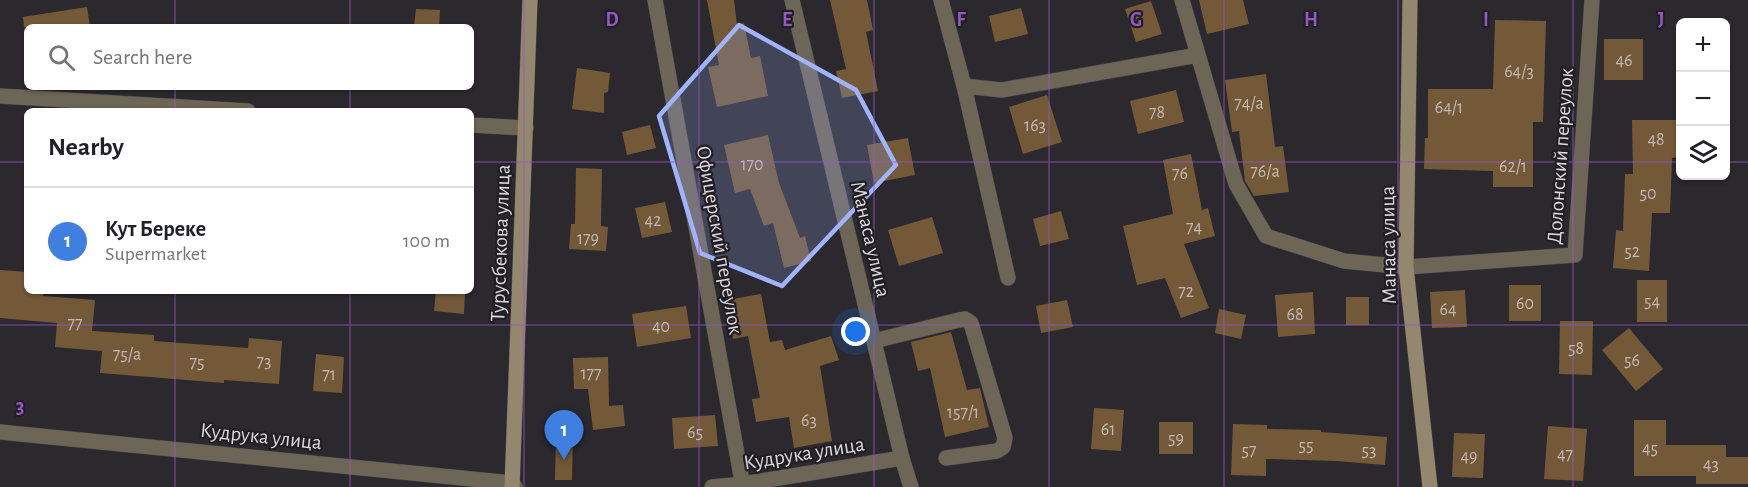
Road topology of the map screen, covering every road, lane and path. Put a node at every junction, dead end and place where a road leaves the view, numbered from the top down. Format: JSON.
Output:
{"nodes":[{"id":1,"x":530,"y":0,"type":"edge"},
{"id":2,"x":655,"y":0,"type":"edge"},
{"id":3,"x":792,"y":0,"type":"edge"},
{"id":4,"x":941,"y":0,"type":"edge"},
{"id":5,"x":1182,"y":0,"type":"edge"},
{"id":6,"x":1410,"y":0,"type":"edge"},
{"id":7,"x":1592,"y":0,"type":"edge"},
{"id":8,"x":1198,"y":55,"type":"junction"},
{"id":9,"x":964,"y":86,"type":"junction"},
{"id":10,"x":0,"y":96,"type":"edge"},
{"id":11,"x":198,"y":108,"type":"edge"},
{"id":12,"x":474,"y":125,"type":"edge"},
{"id":13,"x":526,"y":128,"type":"junction"},
{"id":14,"x":1406,"y":267,"type":"junction"},
{"id":15,"x":1008,"y":278,"type":"dead end"},
{"id":16,"x":874,"y":341,"type":"junction"},
{"id":17,"x":0,"y":432,"type":"edge"},
{"id":18,"x":902,"y":458,"type":"junction"},
{"id":19,"x":946,"y":458,"type":"dead end"},
{"id":20,"x":513,"y":486,"type":"edge"},
{"id":21,"x":743,"y":486,"type":"edge"},
{"id":22,"x":712,"y":487,"type":"edge"},
{"id":23,"x":911,"y":487,"type":"edge"},
{"id":24,"x":1430,"y":487,"type":"edge"}],
"edges":[{"from":1,"to":13,"type":"street","name":"Турусбекова улица"},
{"from":2,"to":21,"type":"street","name":"Офицерский переулок"},
{"from":3,"to":16,"type":"street","name":"Манаса улица"},
{"from":4,"to":9,"type":"street"},
{"from":5,"to":8,"type":"street","name":"Долонский переулок"},
{"from":6,"to":14,"type":"street","name":"Манаса улица"},
{"from":7,"to":14,"type":"street","name":"Долонский переулок"},
{"from":8,"to":9,"type":"street"},
{"from":8,"to":14,"type":"street","name":"Долонский переулок"},
{"from":9,"to":15,"type":"street"},
{"from":10,"to":11,"type":"street"},
{"from":12,"to":13,"type":"street"},
{"from":13,"to":20,"type":"street","name":"Турусбекова улица"},
{"from":14,"to":24,"type":"street","name":"Манаса улица"},
{"from":16,"to":18,"type":"street","name":"Манаса улица"},
{"from":16,"to":19,"type":"street"},
{"from":17,"to":20,"type":"street","name":"Кудрука улица"},
{"from":18,"to":21,"type":"street","name":"Кудрука улица"},
{"from":18,"to":23,"type":"street","name":"Манаса улица"},
{"from":21,"to":22,"type":"street","name":"Кудрука улица"}]}
